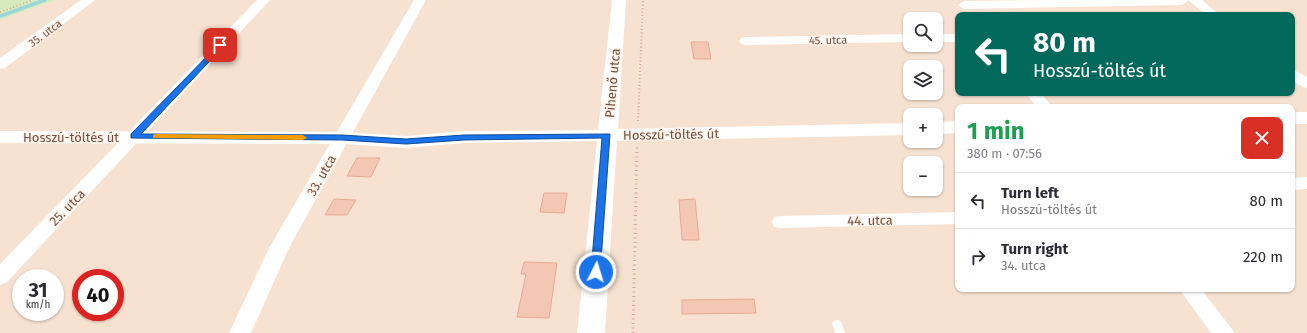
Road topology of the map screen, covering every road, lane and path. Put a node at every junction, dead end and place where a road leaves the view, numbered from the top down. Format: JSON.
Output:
{"nodes":[{"id":1,"x":33,"y":0,"type":"edge"},
{"id":2,"x":89,"y":0,"type":"edge"},
{"id":3,"x":264,"y":0,"type":"edge"},
{"id":4,"x":420,"y":0,"type":"edge"},
{"id":5,"x":619,"y":0,"type":"edge"},
{"id":6,"x":643,"y":0,"type":"edge"},
{"id":7,"x":1188,"y":0,"type":"edge"},
{"id":8,"x":962,"y":2,"type":"edge"},
{"id":9,"x":0,"y":12,"type":"edge"},
{"id":10,"x":970,"y":12,"type":"edge"},
{"id":11,"x":1209,"y":12,"type":"edge"},
{"id":12,"x":903,"y":38,"type":"edge"},
{"id":13,"x":943,"y":38,"type":"edge"},
{"id":14,"x":955,"y":38,"type":"edge"},
{"id":15,"x":746,"y":40,"type":"dead end"},
{"id":16,"x":0,"y":65,"type":"edge"},
{"id":17,"x":1295,"y":75,"type":"edge"},
{"id":18,"x":1307,"y":84,"type":"edge"},
{"id":19,"x":1295,"y":118,"type":"edge"},
{"id":20,"x":1307,"y":118,"type":"edge"},
{"id":21,"x":955,"y":127,"type":"edge"},
{"id":22,"x":943,"y":128,"type":"edge"},
{"id":23,"x":903,"y":129,"type":"edge"},
{"id":24,"x":638,"y":135,"type":"junction"},
{"id":25,"x":134,"y":136,"type":"junction"},
{"id":26,"x":607,"y":136,"type":"junction"},
{"id":27,"x":0,"y":137,"type":"edge"},
{"id":28,"x":342,"y":138,"type":"junction"},
{"id":29,"x":1295,"y":184,"type":"edge"},
{"id":30,"x":1307,"y":184,"type":"edge"},
{"id":31,"x":955,"y":218,"type":"edge"},
{"id":32,"x":781,"y":222,"type":"dead end"},
{"id":33,"x":0,"y":277,"type":"edge"},
{"id":34,"x":1191,"y":292,"type":"edge"},
{"id":35,"x":240,"y":333,"type":"edge"},
{"id":36,"x":591,"y":333,"type":"edge"},
{"id":37,"x":633,"y":333,"type":"edge"},
{"id":38,"x":1224,"y":333,"type":"edge"}],
"edges":[{"from":1,"to":9,"type":"path"},
{"from":2,"to":16,"type":"street","name":"35. utca"},
{"from":3,"to":25,"type":"street","name":"25. utca"},
{"from":4,"to":28,"type":"street","name":"33. utca"},
{"from":5,"to":26,"type":"street","name":"Pihenő utca"},
{"from":6,"to":24,"type":"path"},
{"from":7,"to":8,"type":"street"},
{"from":7,"to":11,"type":"street"},
{"from":8,"to":10,"type":"street"},
{"from":12,"to":15,"type":"street","name":"45. utca"},
{"from":13,"to":14,"type":"street"},
{"from":17,"to":18,"type":"street"},
{"from":19,"to":20,"type":"street"},
{"from":21,"to":22,"type":"street"},
{"from":23,"to":24,"type":"street","name":"Hosszú-töltés út"},
{"from":24,"to":26,"type":"street","name":"Hosszú-töltés út"},
{"from":24,"to":37,"type":"path"},
{"from":25,"to":27,"type":"street","name":"Hosszú-töltés út"},
{"from":25,"to":28,"type":"street","name":"Hosszú-töltés út"},
{"from":25,"to":33,"type":"street","name":"25. utca"},
{"from":26,"to":28,"type":"street","name":"Hosszú-töltés út"},
{"from":26,"to":36,"type":"street","name":"Pihenő utca"},
{"from":28,"to":35,"type":"street","name":"33. utca"},
{"from":29,"to":30,"type":"street"},
{"from":31,"to":32,"type":"street","name":"44. utca"},
{"from":34,"to":38,"type":"street"}]}
